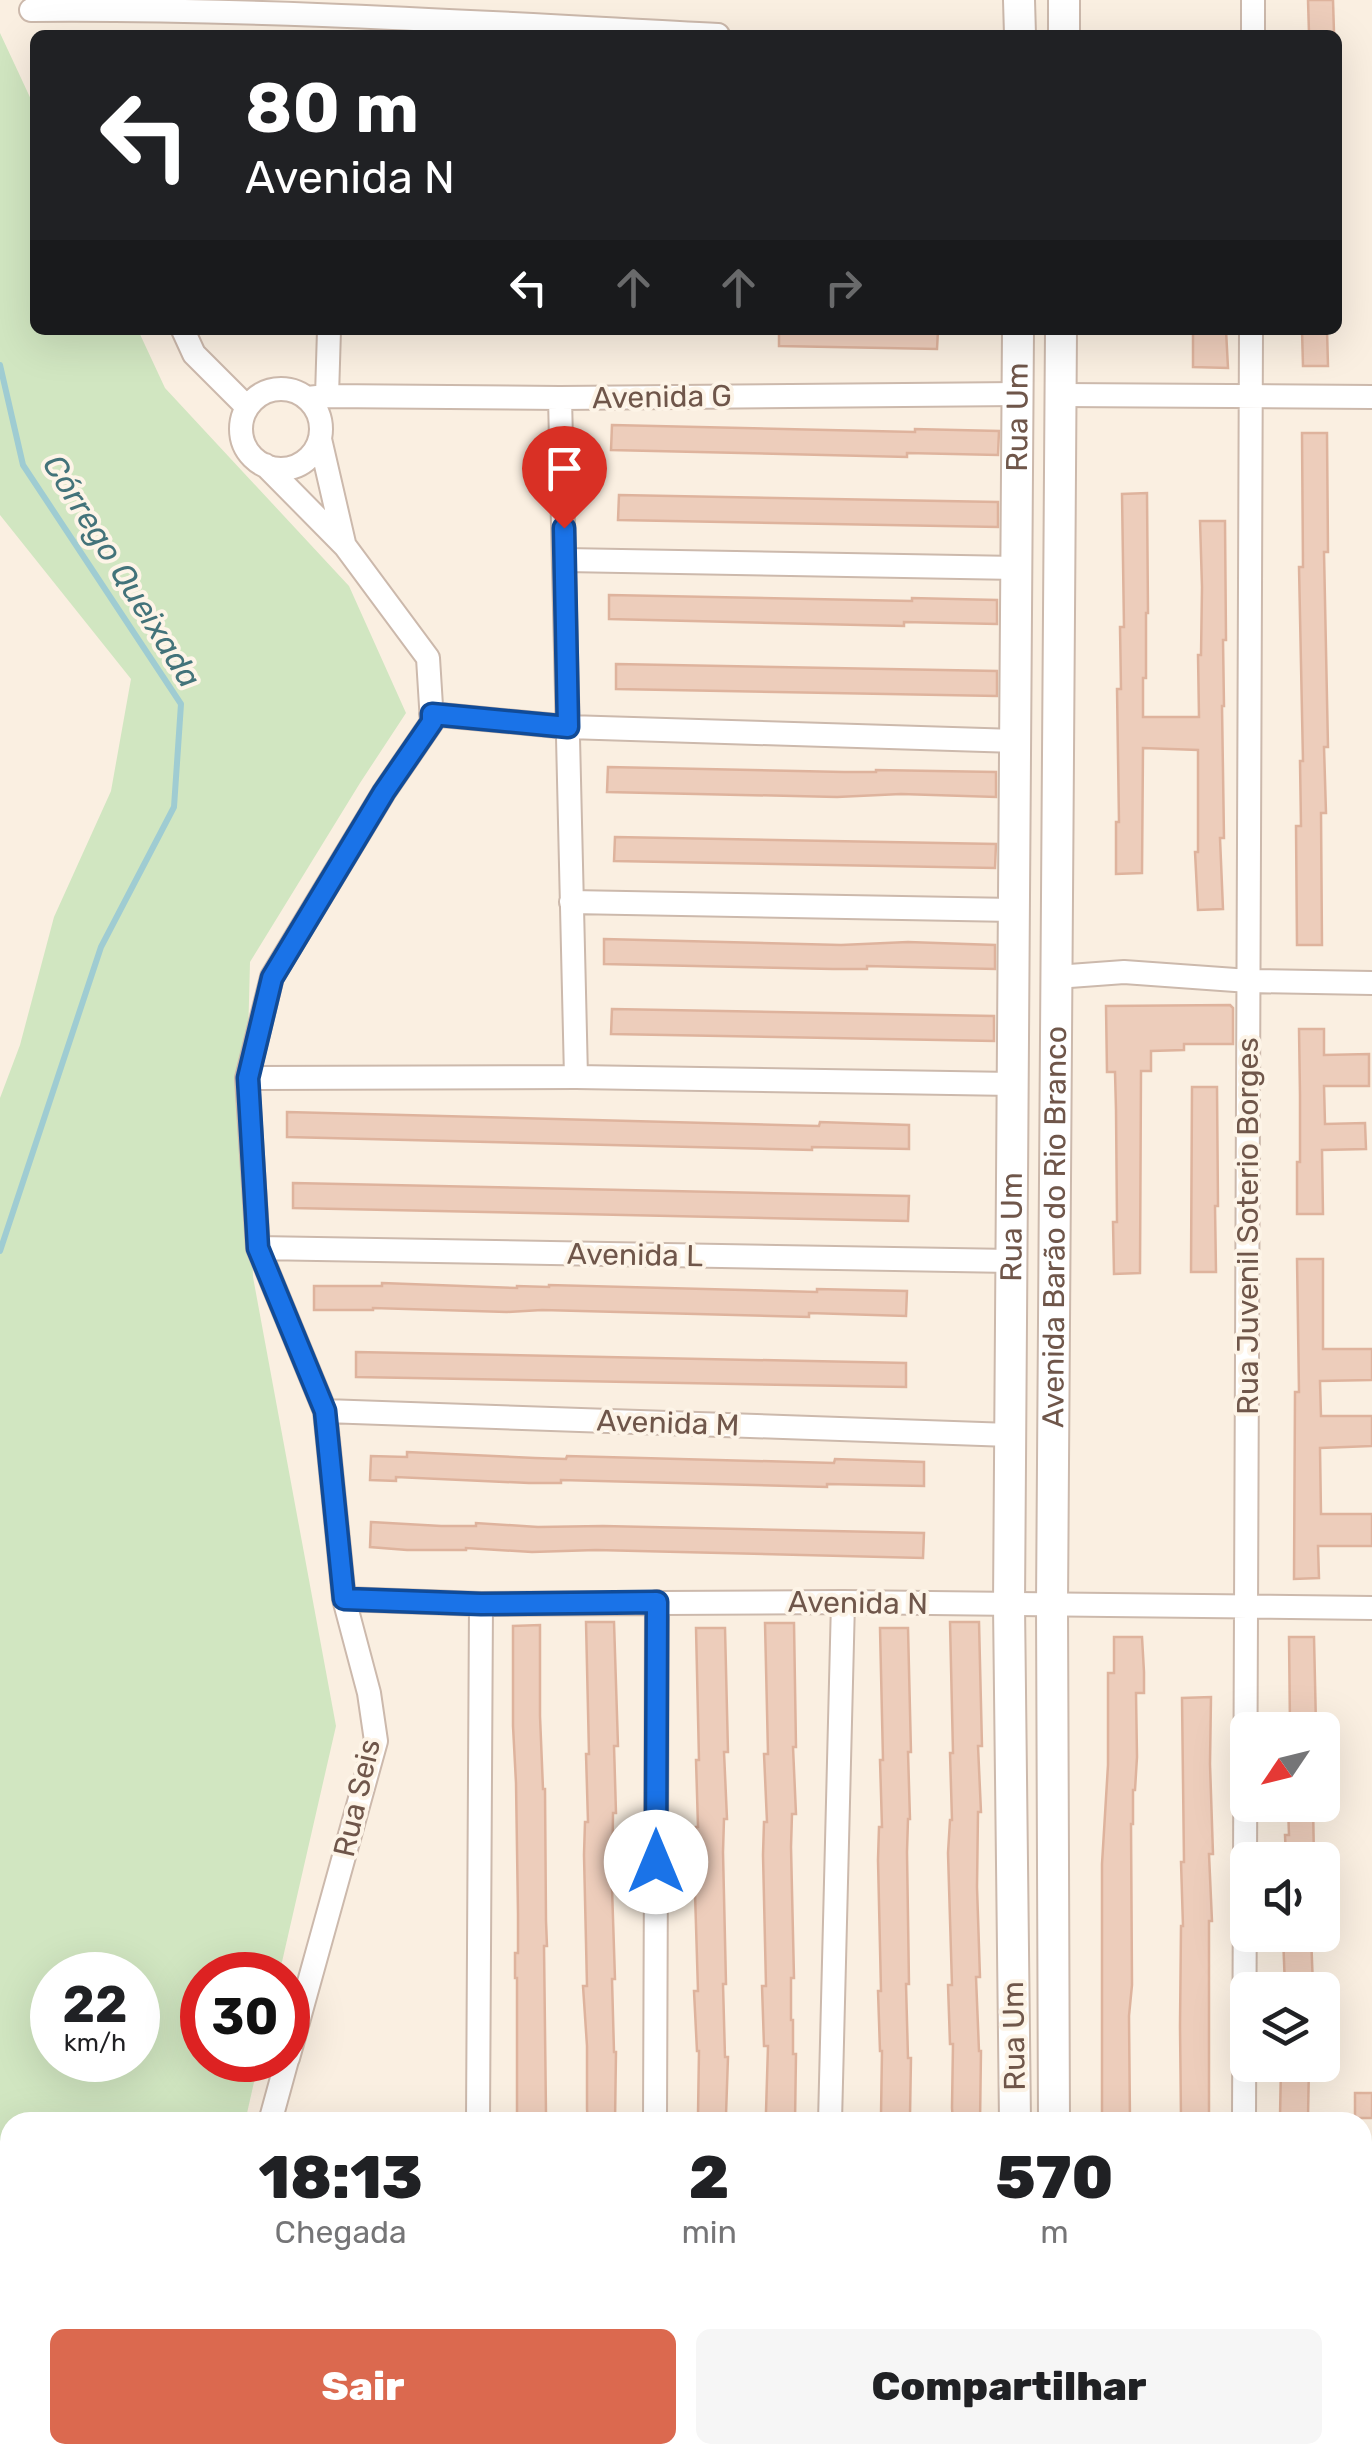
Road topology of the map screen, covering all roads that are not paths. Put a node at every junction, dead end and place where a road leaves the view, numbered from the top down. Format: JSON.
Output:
{"nodes":[{"id":1,"x":1020,"y":0,"type":"edge"},
{"id":2,"x":1064,"y":0,"type":"edge"},
{"id":3,"x":1253,"y":0,"type":"edge"},
{"id":4,"x":29,"y":5,"type":"edge"},
{"id":5,"x":137,"y":5,"type":"edge"},
{"id":6,"x":331,"y":17,"type":"edge"},
{"id":7,"x":41,"y":30,"type":"edge"},
{"id":8,"x":610,"y":30,"type":"edge"},
{"id":9,"x":1020,"y":30,"type":"edge"},
{"id":10,"x":1064,"y":30,"type":"edge"},
{"id":11,"x":1252,"y":30,"type":"edge"},
{"id":12,"x":185,"y":335,"type":"edge"},
{"id":13,"x":328,"y":335,"type":"edge"},
{"id":14,"x":1018,"y":335,"type":"edge"},
{"id":15,"x":1060,"y":335,"type":"edge"},
{"id":16,"x":1251,"y":335,"type":"edge"},
{"id":17,"x":1018,"y":394,"type":"junction"},
{"id":18,"x":1060,"y":395,"type":"junction"},
{"id":19,"x":1251,"y":396,"type":"junction"},
{"id":20,"x":317,"y":397,"type":"junction"},
{"id":21,"x":560,"y":398,"type":"junction"},
{"id":22,"x":1372,"y":398,"type":"edge"},
{"id":23,"x":247,"y":407,"type":"junction"},
{"id":24,"x":320,"y":439,"type":"junction"},
{"id":25,"x":265,"y":465,"type":"junction"},
{"id":26,"x":345,"y":546,"type":"junction"},
{"id":27,"x":565,"y":560,"type":"junction"},
{"id":28,"x":1017,"y":568,"type":"junction"},
{"id":29,"x":432,"y":714,"type":"junction"},
{"id":30,"x":568,"y":727,"type":"junction"},
{"id":31,"x":1016,"y":741,"type":"junction"},
{"id":32,"x":571,"y":902,"type":"junction"},
{"id":33,"x":1014,"y":910,"type":"junction"},
{"id":34,"x":1056,"y":977,"type":"junction"},
{"id":35,"x":1248,"y":981,"type":"junction"},
{"id":36,"x":1372,"y":983,"type":"edge"},
{"id":37,"x":248,"y":1078,"type":"junction"},
{"id":38,"x":576,"y":1078,"type":"junction"},
{"id":39,"x":1013,"y":1084,"type":"junction"},
{"id":40,"x":258,"y":1248,"type":"junction"},
{"id":41,"x":1011,"y":1261,"type":"junction"},
{"id":42,"x":325,"y":1411,"type":"junction"},
{"id":43,"x":1010,"y":1435,"type":"junction"},
{"id":44,"x":344,"y":1599,"type":"junction"},
{"id":45,"x":657,"y":1602,"type":"junction"},
{"id":46,"x":843,"y":1602,"type":"junction"},
{"id":47,"x":481,"y":1604,"type":"junction"},
{"id":48,"x":1009,"y":1605,"type":"junction"},
{"id":49,"x":1052,"y":1605,"type":"junction"},
{"id":50,"x":1246,"y":1606,"type":"junction"},
{"id":51,"x":1372,"y":1608,"type":"edge"},
{"id":52,"x":310,"y":1977,"type":"edge"},
{"id":53,"x":281,"y":2082,"type":"edge"},
{"id":54,"x":273,"y":2112,"type":"edge"},
{"id":55,"x":478,"y":2112,"type":"edge"},
{"id":56,"x":655,"y":2112,"type":"edge"},
{"id":57,"x":830,"y":2112,"type":"edge"},
{"id":58,"x":1015,"y":2112,"type":"edge"},
{"id":59,"x":1054,"y":2112,"type":"edge"},
{"id":60,"x":1244,"y":2112,"type":"edge"}],
"edges":[{"from":1,"to":9,"type":"street"},
{"from":2,"to":10,"type":"street"},
{"from":3,"to":11,"type":"street"},
{"from":4,"to":5,"type":"street"},
{"from":4,"to":7,"type":"street"},
{"from":5,"to":6,"type":"street"},
{"from":6,"to":8,"type":"street"},
{"from":12,"to":23,"type":"street"},
{"from":13,"to":20,"type":"street"},
{"from":14,"to":17,"type":"street","name":"Rua Um"},
{"from":15,"to":18,"type":"street","name":"Avenida Barão do Rio Branco"},
{"from":16,"to":19,"type":"street","name":"Rua Juvenil Soterio Borges"},
{"from":17,"to":21,"type":"street","name":"Avenida G"},
{"from":17,"to":28,"type":"street","name":"Rua Um"},
{"from":18,"to":19,"type":"street"},
{"from":18,"to":34,"type":"street","name":"Avenida Barão do Rio Branco"},
{"from":19,"to":22,"type":"street"},
{"from":19,"to":35,"type":"street","name":"Rua Juvenil Soterio Borges"},
{"from":20,"to":21,"type":"street","name":"Avenida G"},
{"from":20,"to":23,"type":"street"},
{"from":20,"to":24,"type":"street"},
{"from":21,"to":27,"type":"street"},
{"from":23,"to":25,"type":"street"},
{"from":24,"to":25,"type":"street"},
{"from":24,"to":26,"type":"street"},
{"from":25,"to":26,"type":"street"},
{"from":26,"to":29,"type":"street"},
{"from":27,"to":28,"type":"street"},
{"from":27,"to":30,"type":"street"},
{"from":28,"to":31,"type":"street","name":"Rua Um"},
{"from":29,"to":30,"type":"street"},
{"from":29,"to":37,"type":"street","name":"Rua Seis"},
{"from":30,"to":31,"type":"street"},
{"from":30,"to":32,"type":"street"},
{"from":31,"to":33,"type":"street","name":"Rua Um"},
{"from":32,"to":33,"type":"street"},
{"from":32,"to":38,"type":"street"},
{"from":33,"to":39,"type":"street","name":"Rua Um"},
{"from":34,"to":35,"type":"street"},
{"from":34,"to":49,"type":"street","name":"Avenida Barão do Rio Branco"},
{"from":35,"to":36,"type":"street"},
{"from":35,"to":50,"type":"street","name":"Rua Juvenil Soterio Borges"},
{"from":37,"to":38,"type":"street"},
{"from":37,"to":40,"type":"street","name":"Rua Seis"},
{"from":38,"to":39,"type":"street"},
{"from":39,"to":41,"type":"street","name":"Rua Um"},
{"from":40,"to":41,"type":"street","name":"Avenida L"},
{"from":40,"to":42,"type":"street","name":"Rua Seis"},
{"from":41,"to":43,"type":"street","name":"Rua Um"},
{"from":42,"to":43,"type":"street","name":"Avenida M"},
{"from":42,"to":44,"type":"street","name":"Rua Seis"},
{"from":43,"to":48,"type":"street","name":"Rua Um"},
{"from":44,"to":47,"type":"street","name":"Avenida N"},
{"from":44,"to":52,"type":"street","name":"Rua Seis"},
{"from":45,"to":46,"type":"street","name":"Avenida N"},
{"from":45,"to":47,"type":"street","name":"Avenida N"},
{"from":45,"to":56,"type":"street"},
{"from":46,"to":48,"type":"street","name":"Avenida N"},
{"from":46,"to":57,"type":"street"},
{"from":47,"to":55,"type":"street"},
{"from":48,"to":49,"type":"street","name":"Avenida N"},
{"from":48,"to":58,"type":"street","name":"Rua Um"},
{"from":49,"to":50,"type":"street","name":"Avenida N"},
{"from":49,"to":59,"type":"street","name":"Avenida Barão do Rio Branco"},
{"from":50,"to":51,"type":"street","name":"Avenida N"},
{"from":50,"to":60,"type":"street","name":"Rua Juvenil Soterio Borges"},
{"from":53,"to":54,"type":"street","name":"Rua Seis"}]}
